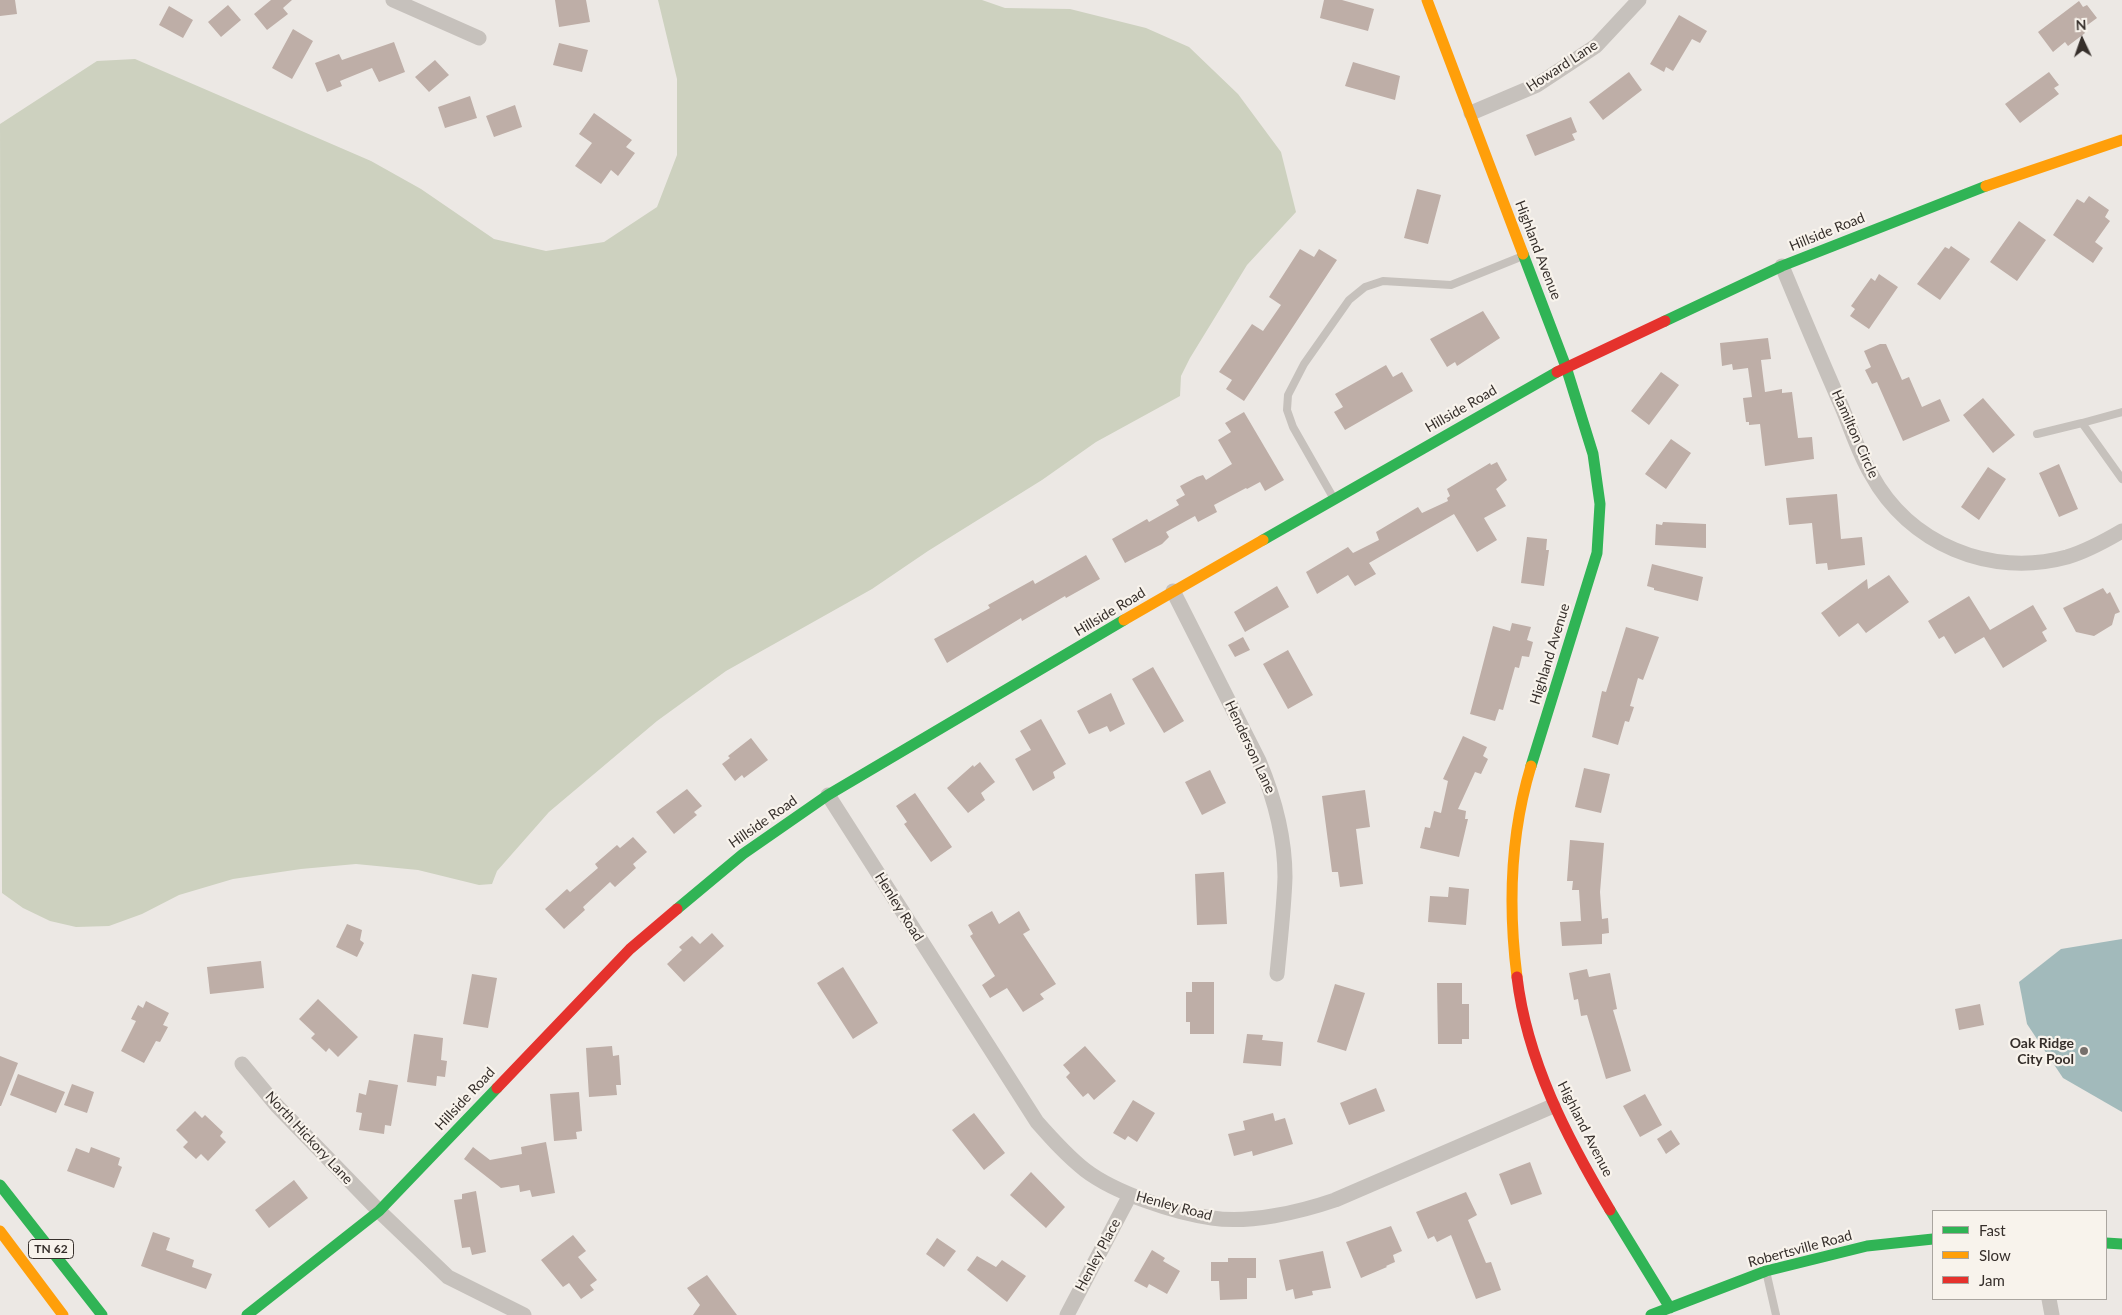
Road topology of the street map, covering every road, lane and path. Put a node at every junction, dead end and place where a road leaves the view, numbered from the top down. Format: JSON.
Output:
{"nodes":[{"id":1,"x":393,"y":0,"type":"edge"},
{"id":2,"x":1427,"y":0,"type":"edge"},
{"id":3,"x":1639,"y":0,"type":"edge"},
{"id":4,"x":479,"y":38,"type":"dead end"},
{"id":5,"x":1471,"y":113,"type":"junction"},
{"id":6,"x":2122,"y":140,"type":"edge"},
{"id":7,"x":1523,"y":256,"type":"junction"},
{"id":8,"x":1782,"y":266,"type":"junction"},
{"id":9,"x":1566,"y":367,"type":"junction"},
{"id":10,"x":2122,"y":412,"type":"edge"},
{"id":11,"x":2082,"y":423,"type":"junction"},
{"id":12,"x":2037,"y":434,"type":"dead end"},
{"id":13,"x":2122,"y":479,"type":"edge"},
{"id":14,"x":1334,"y":499,"type":"junction"},
{"id":15,"x":2122,"y":531,"type":"edge"},
{"id":16,"x":1174,"y":591,"type":"junction"},
{"id":17,"x":828,"y":795,"type":"junction"},
{"id":18,"x":1277,"y":974,"type":"dead end"},
{"id":19,"x":242,"y":1064,"type":"dead end"},
{"id":20,"x":1553,"y":1106,"type":"junction"},
{"id":21,"x":0,"y":1185,"type":"edge"},
{"id":22,"x":1130,"y":1195,"type":"junction"},
{"id":23,"x":379,"y":1211,"type":"junction"},
{"id":24,"x":0,"y":1231,"type":"edge"},
{"id":25,"x":1932,"y":1239,"type":"edge"},
{"id":26,"x":2107,"y":1243,"type":"edge"},
{"id":27,"x":2122,"y":1244,"type":"edge"},
{"id":28,"x":1766,"y":1271,"type":"junction"},
{"id":29,"x":2049,"y":1300,"type":"edge"},
{"id":30,"x":1670,"y":1308,"type":"junction"},
{"id":31,"x":63,"y":1315,"type":"edge"},
{"id":32,"x":102,"y":1315,"type":"edge"},
{"id":33,"x":247,"y":1315,"type":"edge"},
{"id":34,"x":524,"y":1315,"type":"edge"},
{"id":35,"x":1067,"y":1315,"type":"edge"},
{"id":36,"x":1651,"y":1315,"type":"edge"},
{"id":37,"x":1776,"y":1315,"type":"edge"},
{"id":38,"x":2052,"y":1315,"type":"edge"}],
"edges":[{"from":1,"to":4,"type":"street"},
{"from":2,"to":5,"type":"main road","name":"Highland Avenue"},
{"from":3,"to":5,"type":"street","name":"Howard Lane"},
{"from":5,"to":7,"type":"main road","name":"Highland Avenue"},
{"from":6,"to":8,"type":"main road","name":"Hillside Road"},
{"from":7,"to":9,"type":"main road","name":"Highland Avenue"},
{"from":7,"to":14,"type":"lane"},
{"from":8,"to":9,"type":"main road","name":"Hillside Road"},
{"from":8,"to":15,"type":"street","name":"Hamilton Circle"},
{"from":9,"to":14,"type":"main road","name":"Hillside Road"},
{"from":9,"to":20,"type":"main road","name":"Highland Avenue"},
{"from":10,"to":11,"type":"lane"},
{"from":11,"to":12,"type":"lane"},
{"from":11,"to":13,"type":"lane"},
{"from":14,"to":16,"type":"main road","name":"Hillside Road"},
{"from":16,"to":17,"type":"main road","name":"Hillside Road"},
{"from":16,"to":18,"type":"street","name":"Henderson Lane"},
{"from":17,"to":22,"type":"street","name":"Henley Road"},
{"from":17,"to":23,"type":"main road","name":"Hillside Road"},
{"from":19,"to":23,"type":"street","name":"North Hickory Lane"},
{"from":20,"to":22,"type":"street","name":"Henley Road"},
{"from":20,"to":30,"type":"main road","name":"Highland Avenue"},
{"from":21,"to":32,"type":"main road","number":"TN 62"},
{"from":22,"to":35,"type":"street","name":"Henley Place"},
{"from":23,"to":33,"type":"main road","name":"Hillside Road"},
{"from":23,"to":34,"type":"street","name":"North Hickory Lane"},
{"from":24,"to":31,"type":"main road","number":"TN 62"},
{"from":25,"to":28,"type":"main road","name":"Robertsville Road"},
{"from":26,"to":27,"type":"main road"},
{"from":28,"to":30,"type":"main road","name":"Robertsville Road"},
{"from":28,"to":37,"type":"lane"},
{"from":29,"to":38,"type":"street"},
{"from":30,"to":36,"type":"main road","name":"Robertsville Road"}]}
